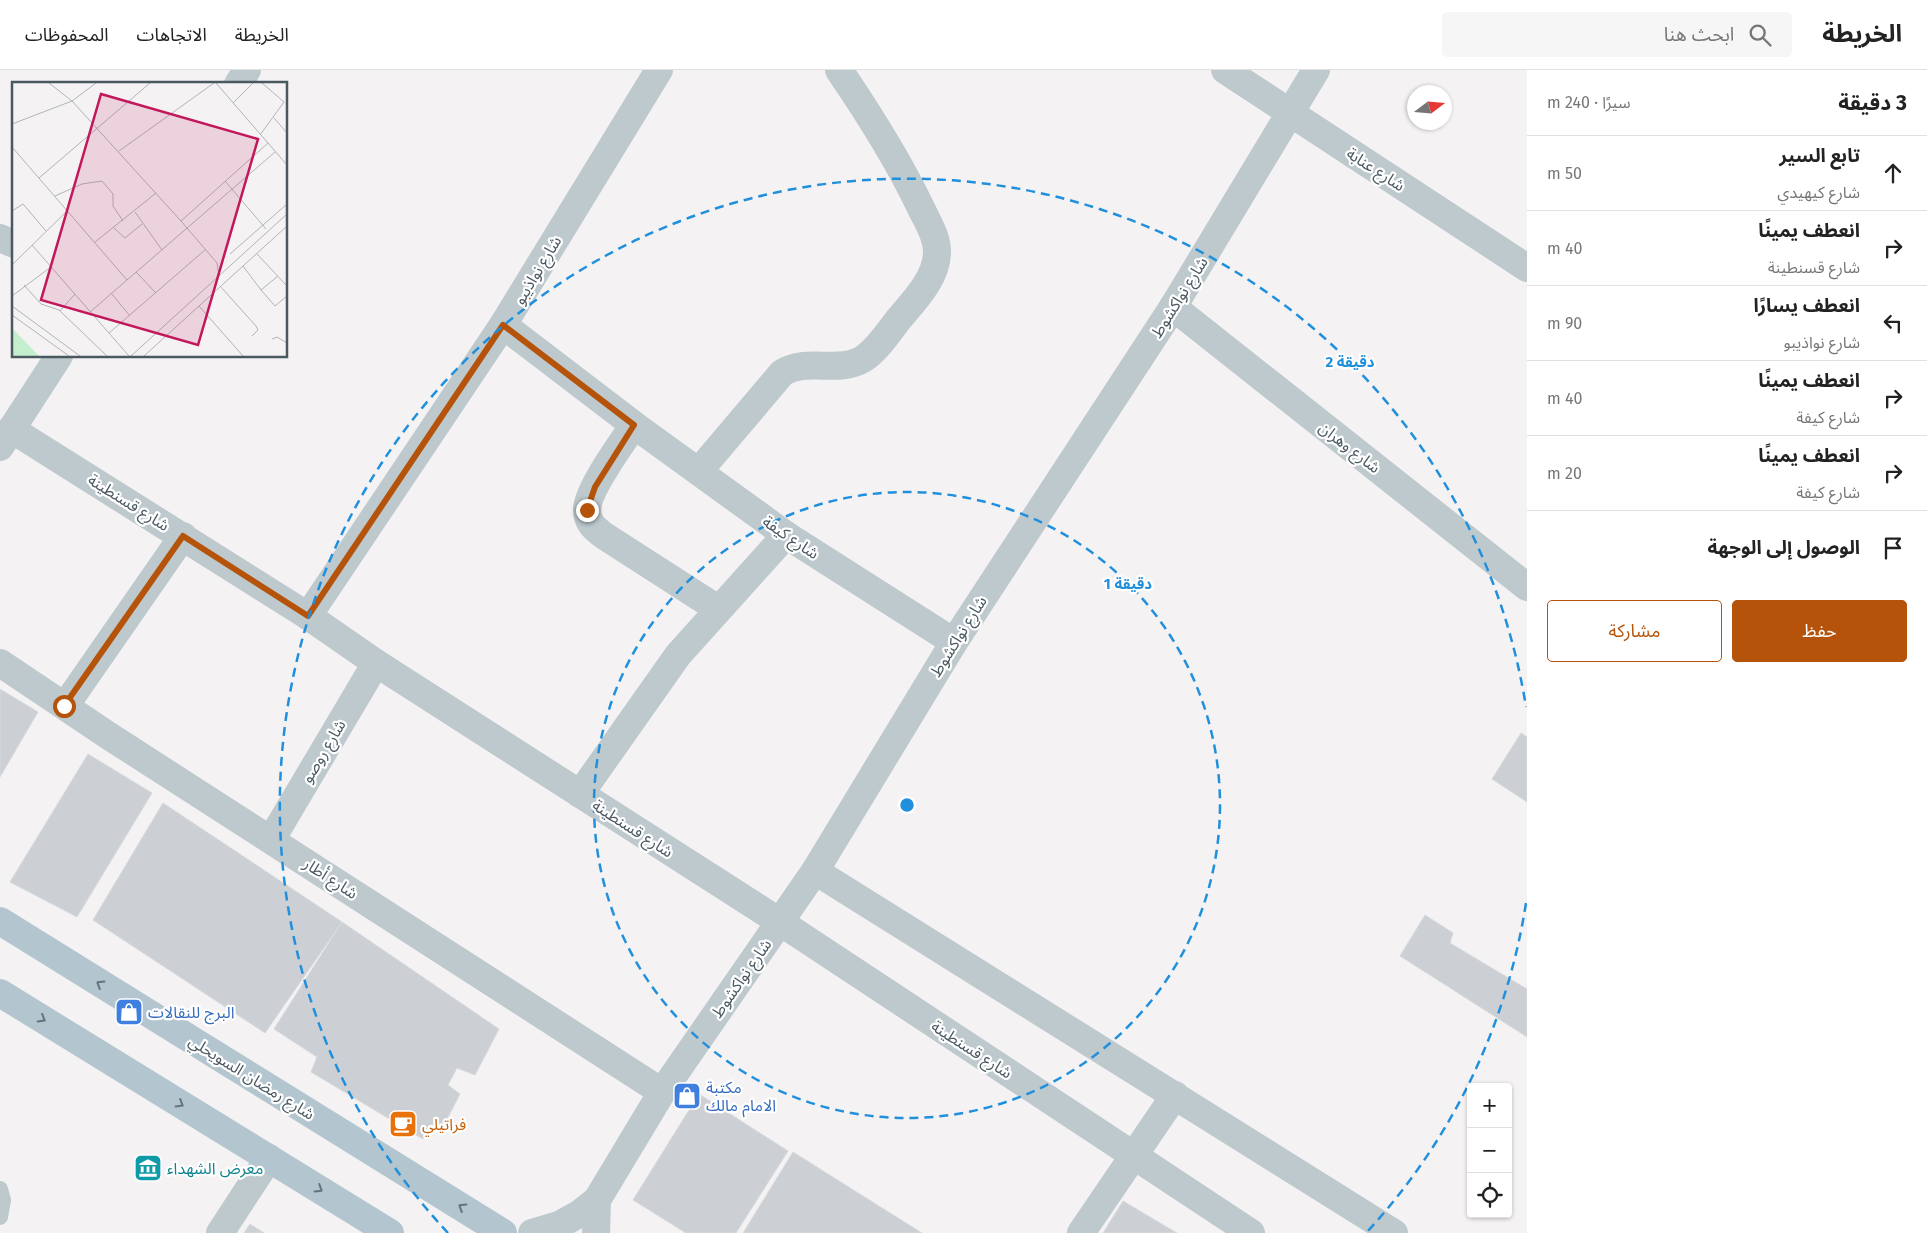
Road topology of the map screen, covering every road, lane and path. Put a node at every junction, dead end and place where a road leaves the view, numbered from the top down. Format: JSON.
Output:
{"nodes":[{"id":1,"x":658,"y":70,"type":"edge"},
{"id":2,"x":839,"y":70,"type":"edge"},
{"id":3,"x":1225,"y":70,"type":"edge"},
{"id":4,"x":1316,"y":70,"type":"edge"},
{"id":5,"x":1291,"y":113,"type":"junction"},
{"id":6,"x":0,"y":238,"type":"edge"},
{"id":7,"x":12,"y":243,"type":"edge"},
{"id":8,"x":1527,"y":268,"type":"edge"},
{"id":9,"x":1173,"y":307,"type":"junction"},
{"id":10,"x":503,"y":325,"type":"junction"},
{"id":11,"x":58,"y":358,"type":"edge"},
{"id":12,"x":634,"y":425,"type":"junction"},
{"id":13,"x":5,"y":438,"type":"edge"},
{"id":14,"x":699,"y":471,"type":"junction"},
{"id":15,"x":183,"y":536,"type":"junction"},
{"id":16,"x":786,"y":536,"type":"junction"},
{"id":17,"x":1527,"y":587,"type":"edge"},
{"id":18,"x":718,"y":609,"type":"junction"},
{"id":19,"x":308,"y":616,"type":"junction"},
{"id":20,"x":954,"y":642,"type":"junction"},
{"id":21,"x":0,"y":663,"type":"edge"},
{"id":22,"x":376,"y":663,"type":"junction"},
{"id":23,"x":64,"y":706,"type":"junction"},
{"id":24,"x":580,"y":794,"type":"junction"},
{"id":25,"x":271,"y":840,"type":"junction"},
{"id":26,"x":815,"y":871,"type":"junction"},
{"id":27,"x":0,"y":921,"type":"edge"},
{"id":28,"x":780,"y":922,"type":"junction"},
{"id":29,"x":3,"y":1001,"type":"edge"},
{"id":30,"x":662,"y":1092,"type":"junction"},
{"id":31,"x":1175,"y":1095,"type":"junction"},
{"id":32,"x":1133,"y":1156,"type":"junction"},
{"id":33,"x":269,"y":1158,"type":"junction"},
{"id":34,"x":0,"y":1189,"type":"edge"},
{"id":35,"x":597,"y":1200,"type":"junction"},
{"id":36,"x":0,"y":1217,"type":"edge"},
{"id":37,"x":220,"y":1233,"type":"edge"},
{"id":38,"x":390,"y":1233,"type":"edge"},
{"id":39,"x":503,"y":1233,"type":"edge"},
{"id":40,"x":532,"y":1233,"type":"edge"},
{"id":41,"x":596,"y":1233,"type":"edge"},
{"id":42,"x":1081,"y":1233,"type":"edge"},
{"id":43,"x":1251,"y":1233,"type":"edge"},
{"id":44,"x":1394,"y":1233,"type":"edge"}],
"edges":[{"from":1,"to":10,"type":"street","name":"شارع نواذيبو"},
{"from":2,"to":14,"type":"street"},
{"from":3,"to":5,"type":"street","name":"شارع عنابة"},
{"from":4,"to":5,"type":"street","name":"شارع نواكشوط"},
{"from":5,"to":8,"type":"street","name":"شارع عنابة"},
{"from":5,"to":9,"type":"street","name":"شارع نواكشوط"},
{"from":6,"to":7,"type":"street"},
{"from":9,"to":17,"type":"street","name":"شارع وهران"},
{"from":9,"to":20,"type":"street","name":"شارع نواكشوط"},
{"from":10,"to":12,"type":"street","name":"شارع كيفة"},
{"from":10,"to":19,"type":"street","name":"شارع نواذيبو"},
{"from":11,"to":13,"type":"street"},
{"from":12,"to":14,"type":"street","name":"شارع كيفة"},
{"from":12,"to":18,"type":"street"},
{"from":13,"to":15,"type":"street","name":"شارع قسنطينة"},
{"from":14,"to":16,"type":"street","name":"شارع كيفة"},
{"from":15,"to":19,"type":"street","name":"شارع قسنطينة"},
{"from":15,"to":23,"type":"street"},
{"from":16,"to":18,"type":"street"},
{"from":16,"to":20,"type":"street","name":"شارع كيفة"},
{"from":18,"to":24,"type":"street"},
{"from":19,"to":22,"type":"street","name":"شارع قسنطينة"},
{"from":20,"to":26,"type":"street","name":"شارع نواكشوط"},
{"from":21,"to":23,"type":"street","name":"شارع أطار"},
{"from":22,"to":24,"type":"street","name":"شارع قسنطينة"},
{"from":22,"to":25,"type":"street","name":"شارع روصو"},
{"from":23,"to":25,"type":"street","name":"شارع أطار"},
{"from":24,"to":28,"type":"street","name":"شارع قسنطينة"},
{"from":25,"to":30,"type":"street","name":"شارع أطار"},
{"from":26,"to":28,"type":"street","name":"شارع نواكشوط"},
{"from":26,"to":31,"type":"street"},
{"from":39,"to":27,"type":"main road","name":"شارع رمضان السويحلي","one_way":true},
{"from":28,"to":30,"type":"street","name":"شارع نواكشوط"},
{"from":28,"to":32,"type":"street","name":"شارع قسنطينة"},
{"from":29,"to":33,"type":"main road","one_way":true},
{"from":30,"to":35,"type":"street","name":"شارع نواكشوط"},
{"from":31,"to":32,"type":"street"},
{"from":31,"to":44,"type":"street"},
{"from":32,"to":42,"type":"street"},
{"from":32,"to":43,"type":"street","name":"شارع قسنطينة"},
{"from":33,"to":37,"type":"street"},
{"from":33,"to":38,"type":"main road","one_way":true},
{"from":34,"to":36,"type":"lane"},
{"from":35,"to":40,"type":"street"},
{"from":35,"to":41,"type":"street"}]}
